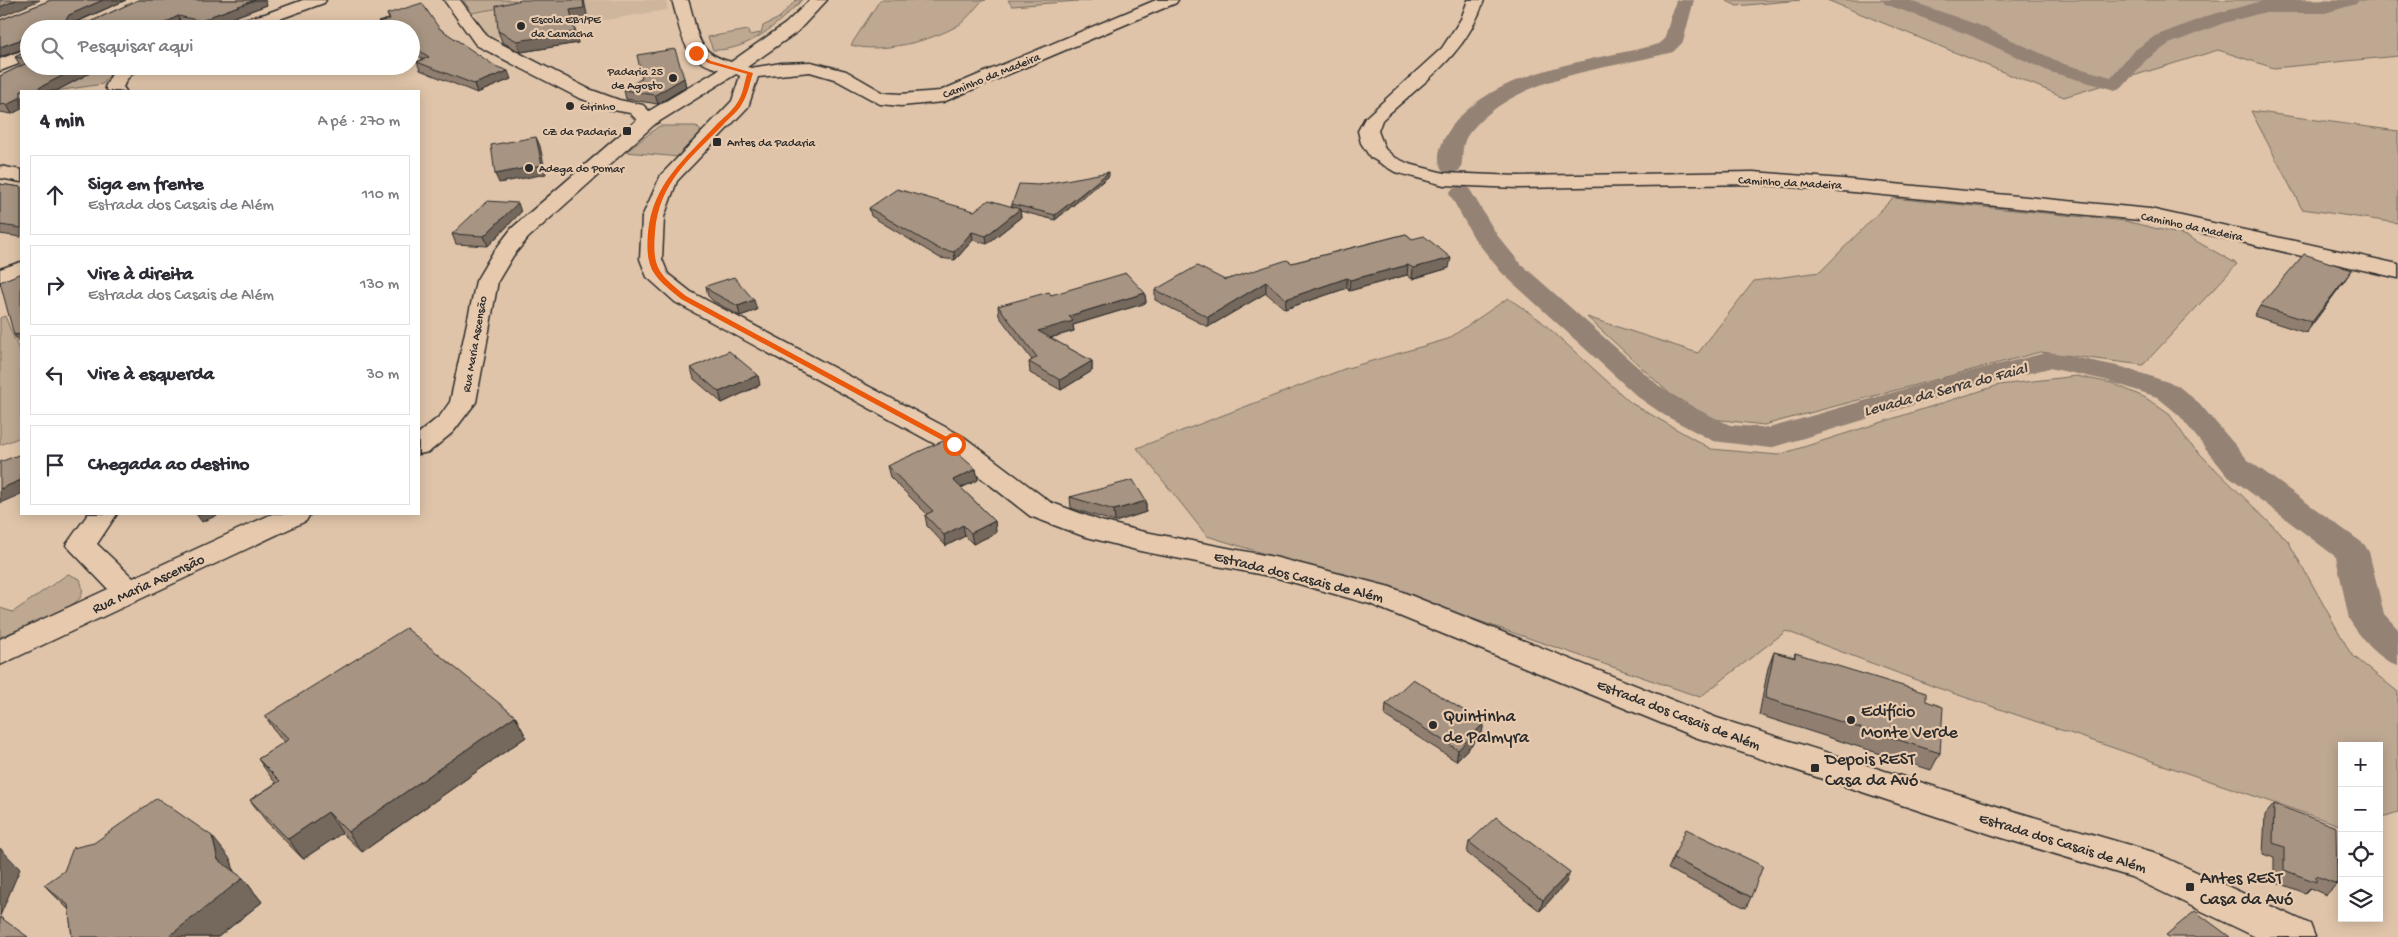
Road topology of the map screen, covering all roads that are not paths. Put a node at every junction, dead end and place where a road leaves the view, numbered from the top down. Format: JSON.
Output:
{"nodes":[{"id":1,"x":318,"y":0,"type":"edge"},
{"id":2,"x":452,"y":0,"type":"edge"},
{"id":3,"x":680,"y":0,"type":"edge"},
{"id":4,"x":819,"y":0,"type":"edge"},
{"id":5,"x":1170,"y":0,"type":"edge"},
{"id":6,"x":1476,"y":0,"type":"edge"},
{"id":7,"x":256,"y":6,"type":"edge"},
{"id":8,"x":244,"y":20,"type":"edge"},
{"id":9,"x":258,"y":20,"type":"edge"},
{"id":10,"x":20,"y":56,"type":"edge"},
{"id":11,"x":0,"y":66,"type":"edge"},
{"id":12,"x":742,"y":71,"type":"junction"},
{"id":13,"x":120,"y":75,"type":"edge"},
{"id":14,"x":116,"y":90,"type":"edge"},
{"id":15,"x":648,"y":120,"type":"junction"},
{"id":16,"x":0,"y":172,"type":"edge"},
{"id":17,"x":20,"y":176,"type":"edge"},
{"id":18,"x":20,"y":269,"type":"edge"},
{"id":19,"x":2398,"y":271,"type":"edge"},
{"id":20,"x":0,"y":276,"type":"edge"},
{"id":21,"x":420,"y":445,"type":"edge"},
{"id":22,"x":102,"y":515,"type":"edge"},
{"id":23,"x":294,"y":515,"type":"edge"},
{"id":24,"x":129,"y":592,"type":"junction"},
{"id":25,"x":0,"y":653,"type":"edge"},
{"id":26,"x":2296,"y":937,"type":"edge"}],
"edges":[{"from":1,"to":9,"type":"street"},
{"from":2,"to":15,"type":"street"},
{"from":3,"to":12,"type":"street"},
{"from":4,"to":12,"type":"street","name":"Rua Maria Ascensão"},
{"from":5,"to":12,"type":"street","name":"Caminho da Madeira"},
{"from":6,"to":19,"type":"street","name":"Caminho da Madeira"},
{"from":7,"to":8,"type":"street"},
{"from":10,"to":11,"type":"street"},
{"from":12,"to":15,"type":"street","name":"Rua Maria Ascensão"},
{"from":12,"to":26,"type":"street","name":"Estrada dos Casais de Além"},
{"from":13,"to":14,"type":"street"},
{"from":15,"to":21,"type":"street","name":"Rua Maria Ascensão"},
{"from":16,"to":17,"type":"street"},
{"from":18,"to":20,"type":"street"},
{"from":22,"to":24,"type":"street"},
{"from":23,"to":24,"type":"street","name":"Rua Maria Ascensão"},
{"from":24,"to":25,"type":"street","name":"Rua Maria Ascensão"}]}
